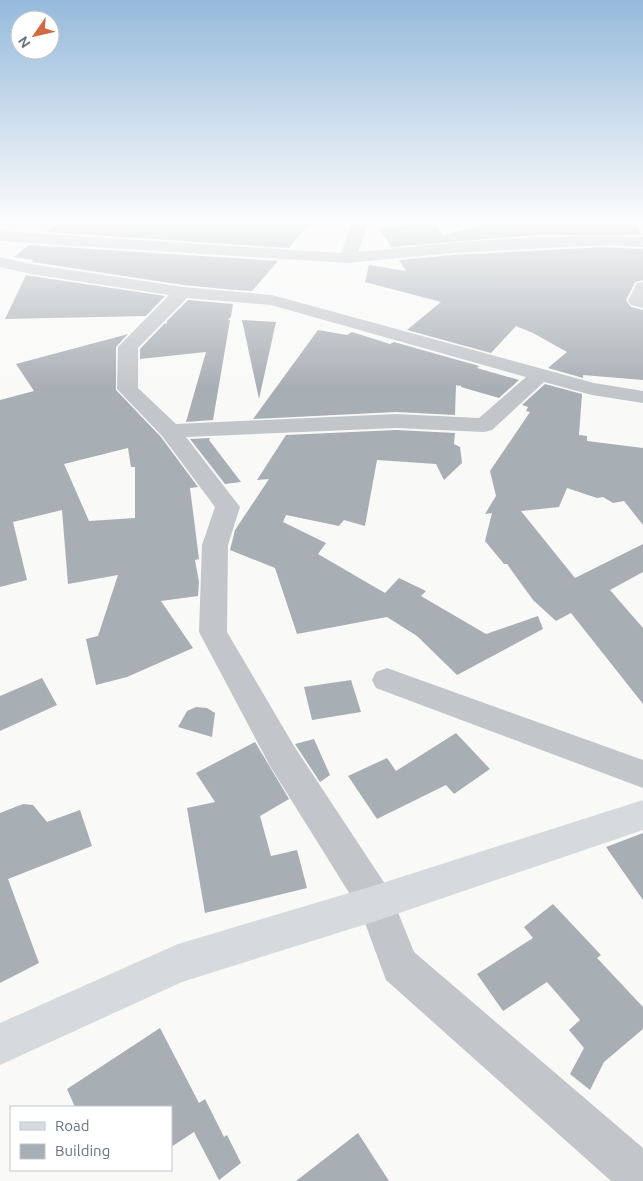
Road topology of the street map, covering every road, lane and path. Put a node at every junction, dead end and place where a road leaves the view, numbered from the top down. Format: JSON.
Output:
{"nodes":[{"id":1,"x":91,"y":278,"type":"edge"},
{"id":2,"x":643,"y":287,"type":"edge"},
{"id":3,"x":183,"y":292,"type":"junction"},
{"id":4,"x":643,"y":303,"type":"edge"},
{"id":5,"x":541,"y":374,"type":"junction"},
{"id":6,"x":643,"y":398,"type":"edge"},
{"id":7,"x":170,"y":431,"type":"junction"},
{"id":8,"x":387,"y":680,"type":"dead end"},
{"id":9,"x":643,"y":774,"type":"edge"},
{"id":10,"x":643,"y":815,"type":"edge"},
{"id":11,"x":376,"y":904,"type":"junction"},
{"id":12,"x":0,"y":1044,"type":"edge"},
{"id":13,"x":643,"y":1179,"type":"edge"}],
"edges":[{"from":1,"to":3,"type":"street"},
{"from":2,"to":4,"type":"street"},
{"from":3,"to":5,"type":"street"},
{"from":3,"to":7,"type":"street"},
{"from":5,"to":6,"type":"street"},
{"from":5,"to":7,"type":"street"},
{"from":7,"to":11,"type":"street"},
{"from":8,"to":9,"type":"street"},
{"from":10,"to":11,"type":"street"},
{"from":11,"to":12,"type":"street"},
{"from":11,"to":13,"type":"street"}]}
